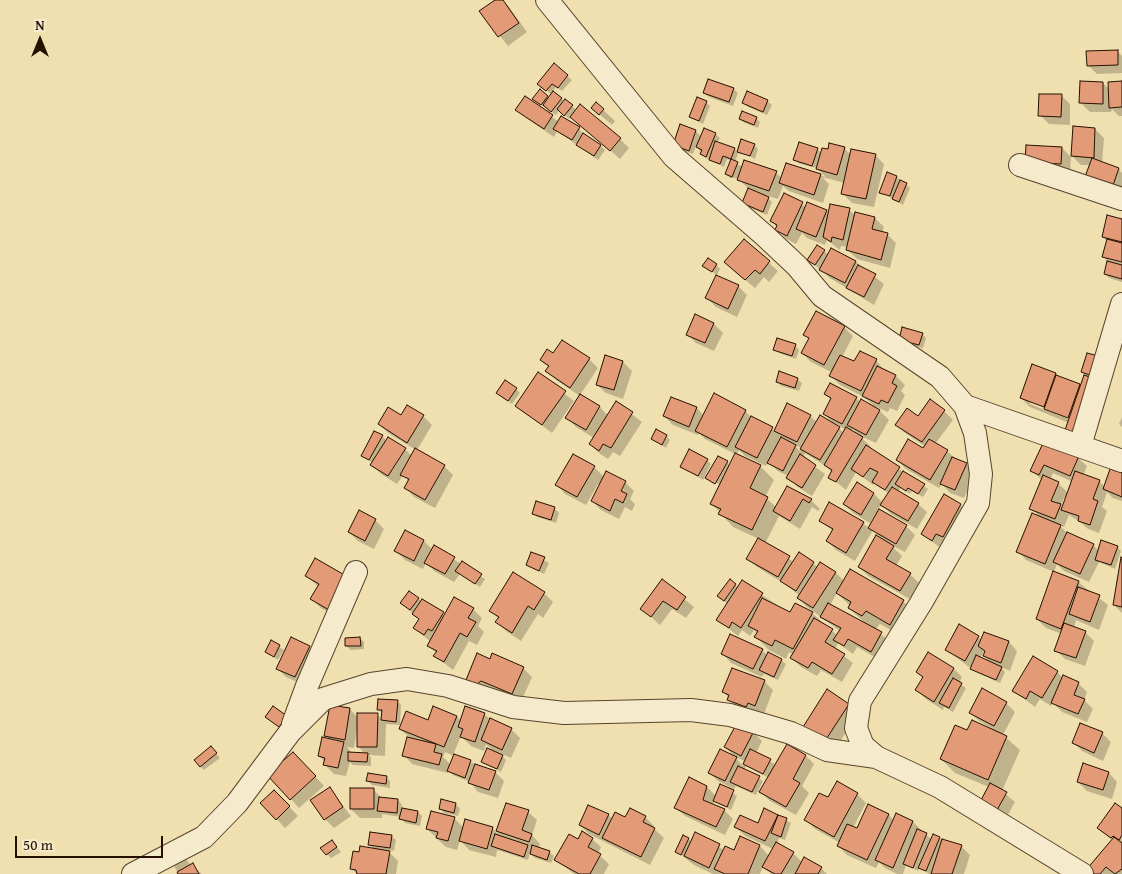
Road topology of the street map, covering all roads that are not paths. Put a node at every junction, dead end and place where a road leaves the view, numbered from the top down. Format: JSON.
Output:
{"nodes":[{"id":1,"x":547,"y":0,"type":"edge"},
{"id":2,"x":1020,"y":165,"type":"dead end"},
{"id":3,"x":1122,"y":199,"type":"edge"},
{"id":4,"x":1122,"y":304,"type":"edge"},
{"id":5,"x":965,"y":406,"type":"junction"},
{"id":6,"x":1080,"y":446,"type":"junction"},
{"id":7,"x":1122,"y":461,"type":"edge"},
{"id":8,"x":356,"y":572,"type":"dead end"},
{"id":9,"x":290,"y":732,"type":"junction"},
{"id":10,"x":876,"y":758,"type":"junction"},
{"id":11,"x":133,"y":874,"type":"edge"},
{"id":12,"x":1082,"y":874,"type":"edge"}],
"edges":[{"from":1,"to":5,"type":"street"},
{"from":2,"to":3,"type":"street"},
{"from":4,"to":6,"type":"street"},
{"from":5,"to":6,"type":"street"},
{"from":5,"to":10,"type":"street"},
{"from":6,"to":7,"type":"street"},
{"from":8,"to":9,"type":"street"},
{"from":9,"to":10,"type":"street"},
{"from":9,"to":11,"type":"street"},
{"from":10,"to":12,"type":"street"}]}
